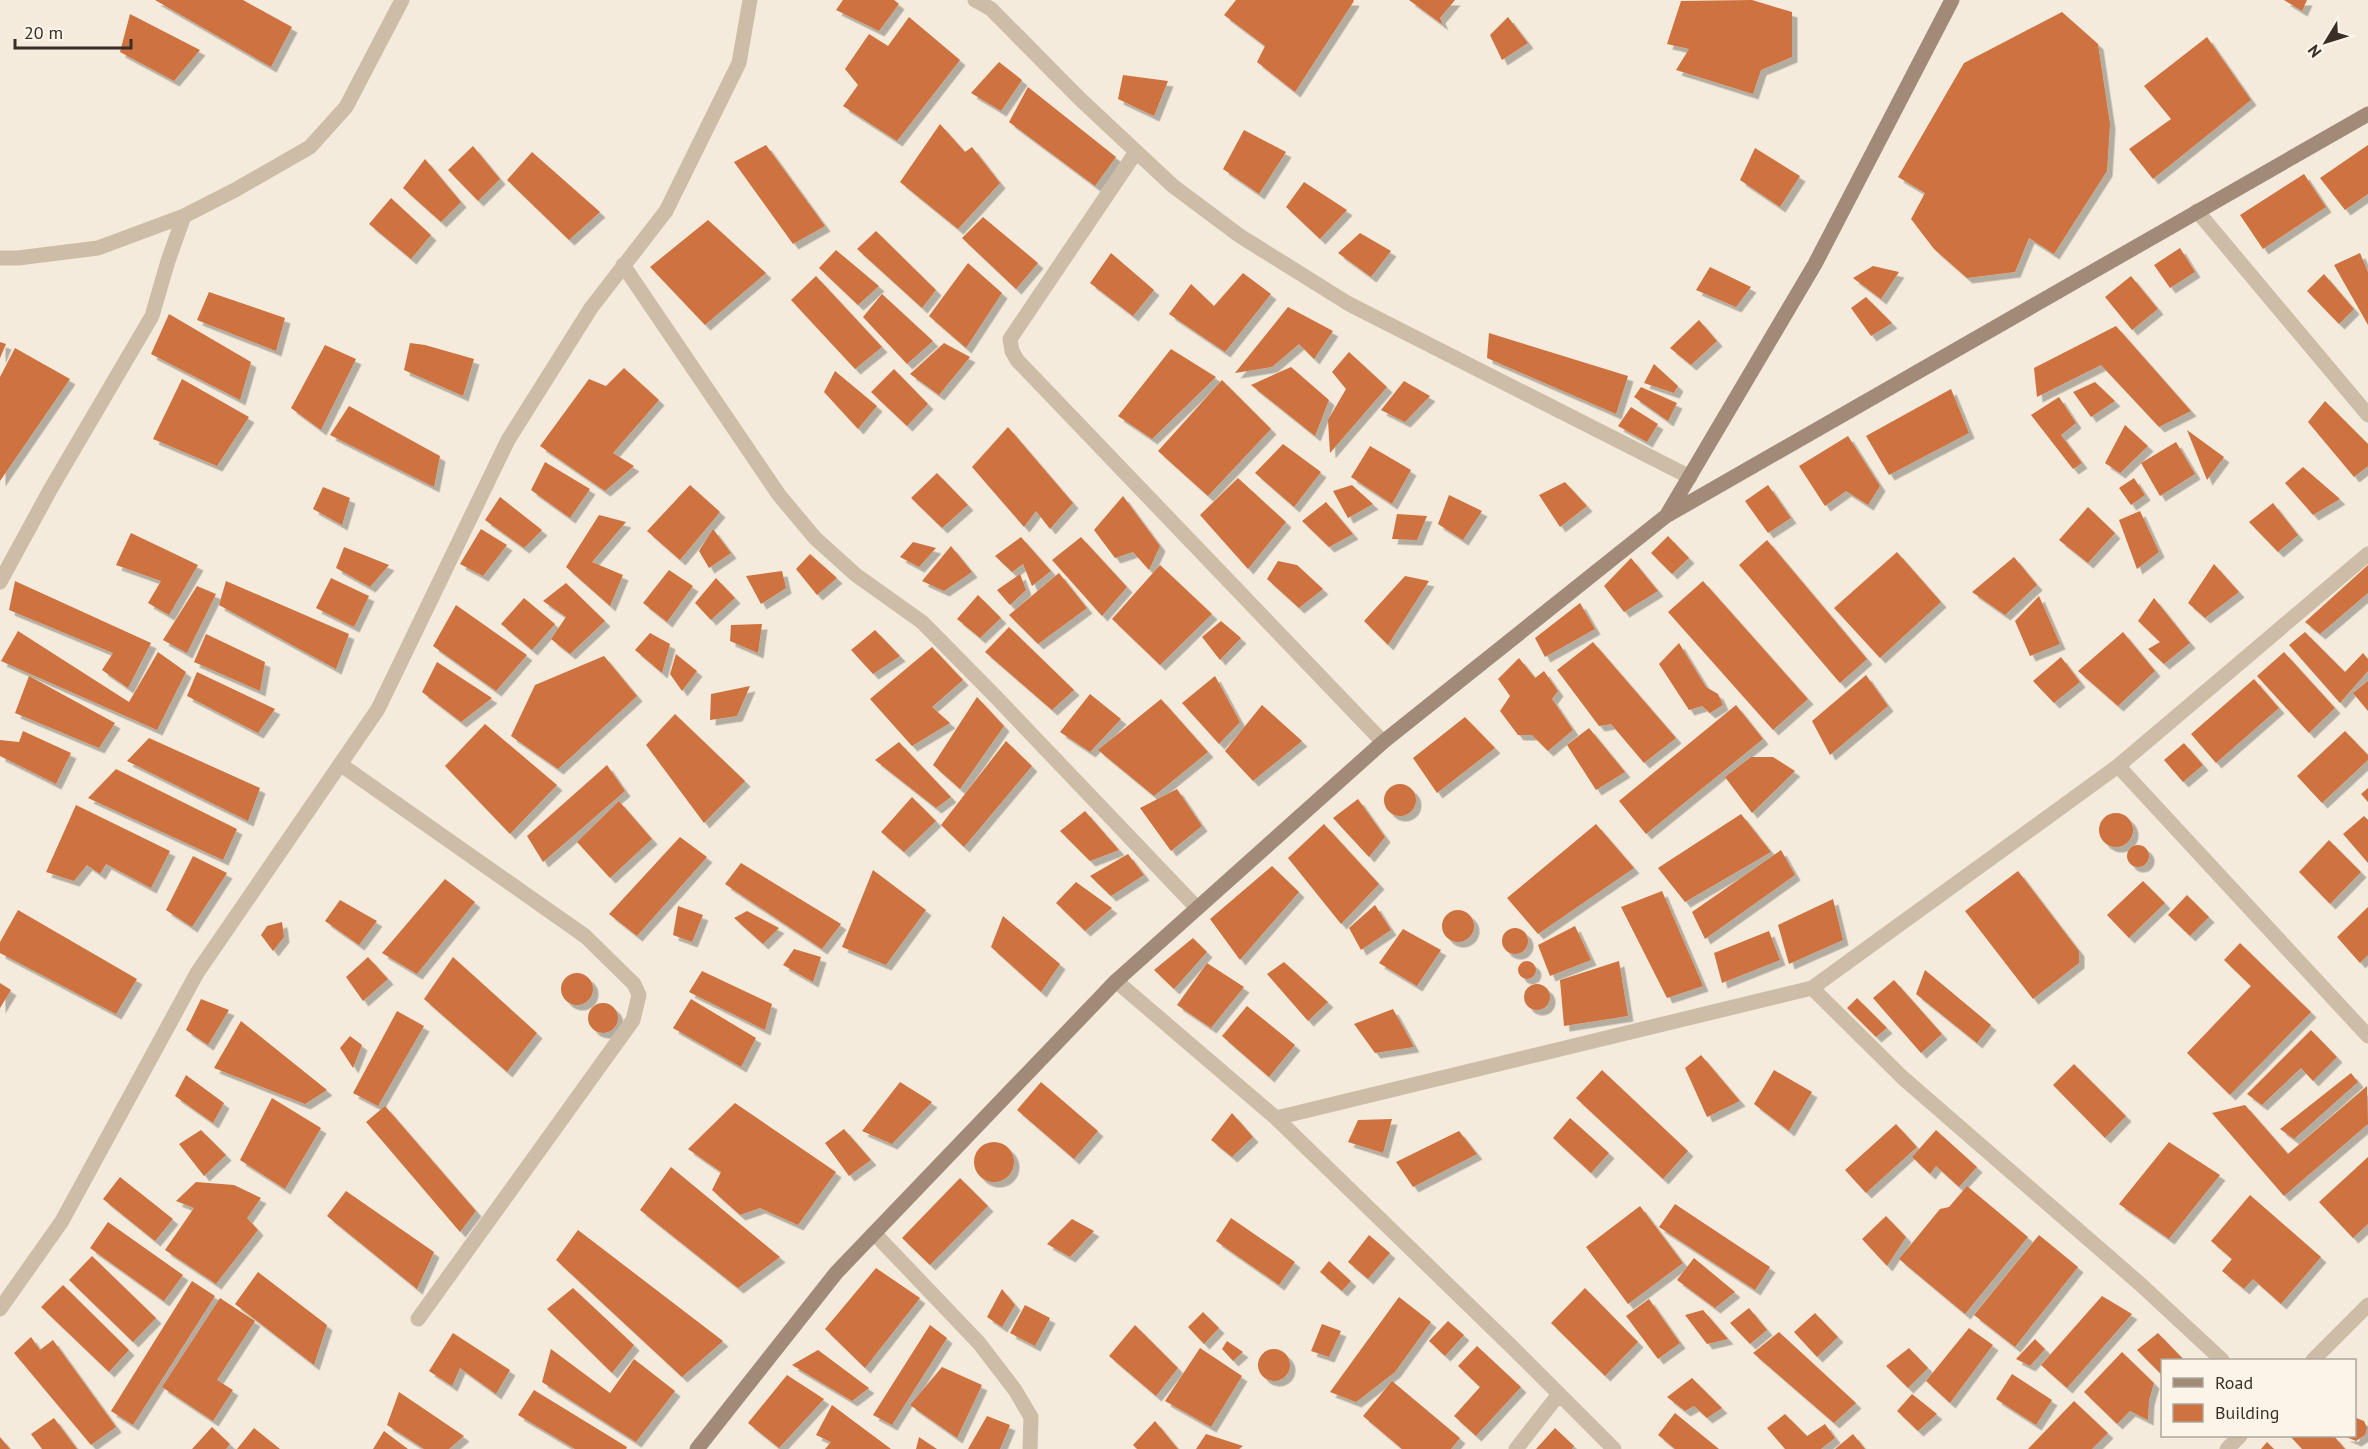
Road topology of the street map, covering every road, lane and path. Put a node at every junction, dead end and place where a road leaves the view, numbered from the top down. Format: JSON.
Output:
{"nodes":[{"id":1,"x":402,"y":0,"type":"edge"},
{"id":2,"x":750,"y":0,"type":"edge"},
{"id":3,"x":975,"y":0,"type":"edge"},
{"id":4,"x":1952,"y":0,"type":"edge"},
{"id":5,"x":2368,"y":114,"type":"edge"},
{"id":6,"x":1136,"y":152,"type":"junction"},
{"id":7,"x":2197,"y":211,"type":"junction"},
{"id":8,"x":184,"y":216,"type":"junction"},
{"id":9,"x":0,"y":258,"type":"edge"},
{"id":10,"x":623,"y":266,"type":"junction"},
{"id":11,"x":2368,"y":415,"type":"edge"},
{"id":12,"x":1690,"y":477,"type":"junction"},
{"id":13,"x":1666,"y":516,"type":"junction"},
{"id":14,"x":2368,"y":554,"type":"edge"},
{"id":15,"x":0,"y":582,"type":"edge"},
{"id":16,"x":1383,"y":742,"type":"junction"},
{"id":17,"x":340,"y":764,"type":"junction"},
{"id":18,"x":2118,"y":766,"type":"junction"},
{"id":19,"x":1197,"y":908,"type":"junction"},
{"id":20,"x":1116,"y":981,"type":"junction"},
{"id":21,"x":1812,"y":988,"type":"junction"},
{"id":22,"x":2368,"y":1036,"type":"edge"},
{"id":23,"x":1276,"y":1119,"type":"junction"},
{"id":24,"x":874,"y":1233,"type":"junction"},
{"id":25,"x":2,"y":1301,"type":"edge"},
{"id":26,"x":2368,"y":1305,"type":"edge"},
{"id":27,"x":418,"y":1319,"type":"dead end"},
{"id":28,"x":2221,"y":1359,"type":"edge"},
{"id":29,"x":2314,"y":1359,"type":"edge"},
{"id":30,"x":1558,"y":1394,"type":"junction"},
{"id":31,"x":2239,"y":1437,"type":"edge"},
{"id":32,"x":697,"y":1449,"type":"edge"},
{"id":33,"x":1030,"y":1449,"type":"edge"},
{"id":34,"x":1516,"y":1449,"type":"edge"},
{"id":35,"x":1614,"y":1449,"type":"edge"},
{"id":36,"x":2227,"y":1449,"type":"edge"}],
"edges":[{"from":1,"to":8,"type":"street"},
{"from":2,"to":10,"type":"street"},
{"from":3,"to":6,"type":"street"},
{"from":4,"to":12,"type":"street"},
{"from":5,"to":7,"type":"street"},
{"from":6,"to":12,"type":"street"},
{"from":6,"to":16,"type":"street"},
{"from":7,"to":11,"type":"street"},
{"from":7,"to":13,"type":"street"},
{"from":8,"to":9,"type":"street"},
{"from":8,"to":15,"type":"street"},
{"from":10,"to":17,"type":"street"},
{"from":10,"to":19,"type":"street"},
{"from":12,"to":13,"type":"street"},
{"from":13,"to":16,"type":"street"},
{"from":14,"to":18,"type":"street"},
{"from":16,"to":19,"type":"street"},
{"from":17,"to":25,"type":"street"},
{"from":17,"to":27,"type":"street"},
{"from":18,"to":21,"type":"street"},
{"from":18,"to":22,"type":"street"},
{"from":19,"to":20,"type":"street"},
{"from":20,"to":23,"type":"street"},
{"from":20,"to":24,"type":"street"},
{"from":21,"to":23,"type":"street"},
{"from":21,"to":28,"type":"street"},
{"from":23,"to":30,"type":"street"},
{"from":24,"to":32,"type":"street"},
{"from":24,"to":33,"type":"street"},
{"from":26,"to":29,"type":"street"},
{"from":30,"to":34,"type":"street"},
{"from":30,"to":35,"type":"street"},
{"from":31,"to":36,"type":"street"}]}
